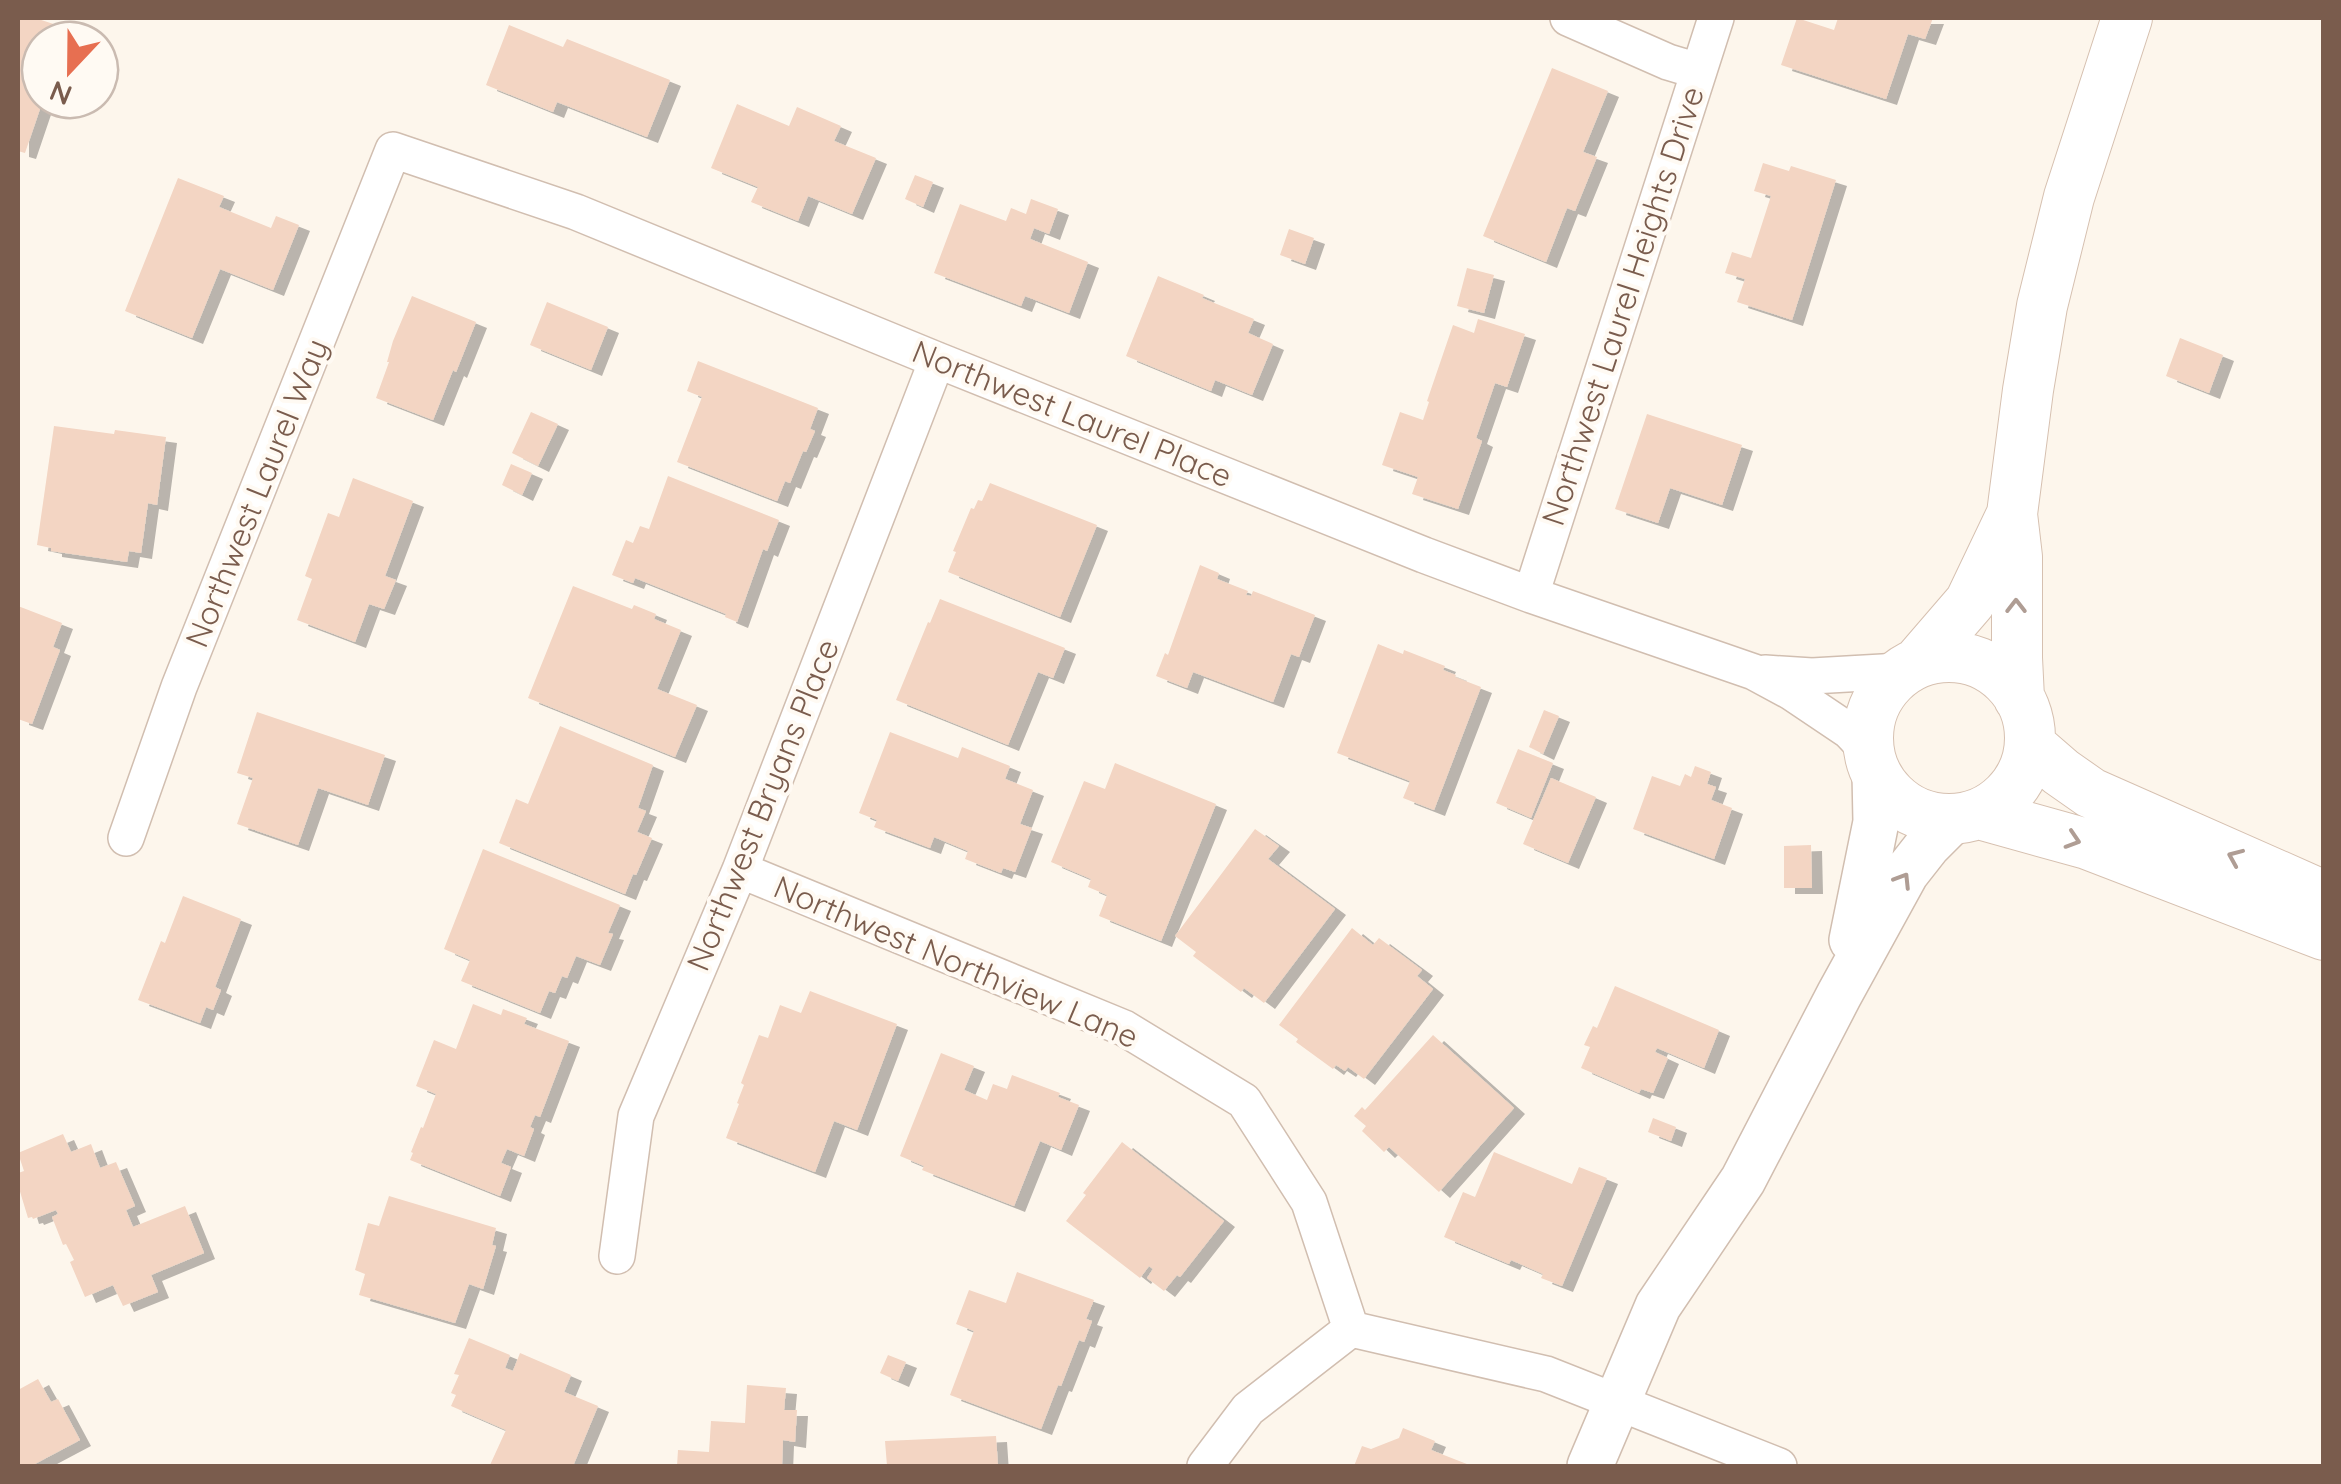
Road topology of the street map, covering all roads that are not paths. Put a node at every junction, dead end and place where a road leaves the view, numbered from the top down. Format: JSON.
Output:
{"nodes":[{"id":1,"x":1568,"y":18,"type":"edge"},
{"id":2,"x":1716,"y":18,"type":"edge"},
{"id":3,"x":2128,"y":18,"type":"edge"},
{"id":4,"x":1698,"y":71,"type":"junction"},
{"id":5,"x":393,"y":150,"type":"joint"},
{"id":6,"x":937,"y":360,"type":"junction"},
{"id":7,"x":2012,"y":514,"type":"junction"},
{"id":8,"x":1531,"y":595,"type":"junction"},
{"id":9,"x":1910,"y":666,"type":"junction"},
{"id":10,"x":1754,"y":672,"type":"junction"},
{"id":11,"x":2019,"y":698,"type":"junction"},
{"id":12,"x":2031,"y":746,"type":"junction"},
{"id":13,"x":1872,"y":763,"type":"junction"},
{"id":14,"x":1966,"y":817,"type":"junction"},
{"id":15,"x":126,"y":838,"type":"dead end"},
{"id":16,"x":740,"y":870,"type":"junction"},
{"id":17,"x":2324,"y":896,"type":"edge"},
{"id":18,"x":2324,"y":935,"type":"edge"},
{"id":19,"x":1839,"y":996,"type":"junction"},
{"id":20,"x":617,"y":1256,"type":"dead end"},
{"id":21,"x":1351,"y":1330,"type":"junction"},
{"id":22,"x":1618,"y":1402,"type":"junction"},
{"id":23,"x":1205,"y":1466,"type":"edge"},
{"id":24,"x":1590,"y":1466,"type":"edge"},
{"id":25,"x":1779,"y":1466,"type":"edge"}],
"edges":[{"from":1,"to":4,"type":"street"},
{"from":2,"to":4,"type":"street","name":"Northwest Laurel Heights Drive"},
{"from":3,"to":7,"type":"main road"},
{"from":4,"to":8,"type":"street","name":"Northwest Laurel Heights Drive"},
{"from":5,"to":6,"type":"street","name":"Northwest Laurel Place"},
{"from":5,"to":15,"type":"street","name":"Northwest Laurel Way"},
{"from":6,"to":8,"type":"street","name":"Northwest Laurel Place"},
{"from":6,"to":16,"type":"street","name":"Northwest Bryans Place"},
{"from":7,"to":9,"type":"main road"},
{"from":11,"to":7,"type":"main road","one_way":true},
{"from":8,"to":10,"type":"street","name":"Northwest Laurel Place"},
{"from":9,"to":10,"type":"street","name":"Northwest Laurel Place"},
{"from":9,"to":11,"type":"main road"},
{"from":9,"to":13,"type":"main road"},
{"from":10,"to":13,"type":"street","name":"Northwest Laurel Place"},
{"from":11,"to":12,"type":"main road"},
{"from":12,"to":14,"type":"main road"},
{"from":17,"to":12,"type":"main road","one_way":true},
{"from":13,"to":14,"type":"main road"},
{"from":13,"to":19,"type":"street"},
{"from":14,"to":18,"type":"main road","one_way":true},
{"from":19,"to":14,"type":"street","one_way":true},
{"from":16,"to":20,"type":"street","name":"Northwest Bryans Place"},
{"from":16,"to":21,"type":"street","name":"Northwest Northview Lane"},
{"from":19,"to":22,"type":"street"},
{"from":21,"to":22,"type":"street"},
{"from":21,"to":23,"type":"street"},
{"from":22,"to":24,"type":"street"},
{"from":22,"to":25,"type":"street"}]}
